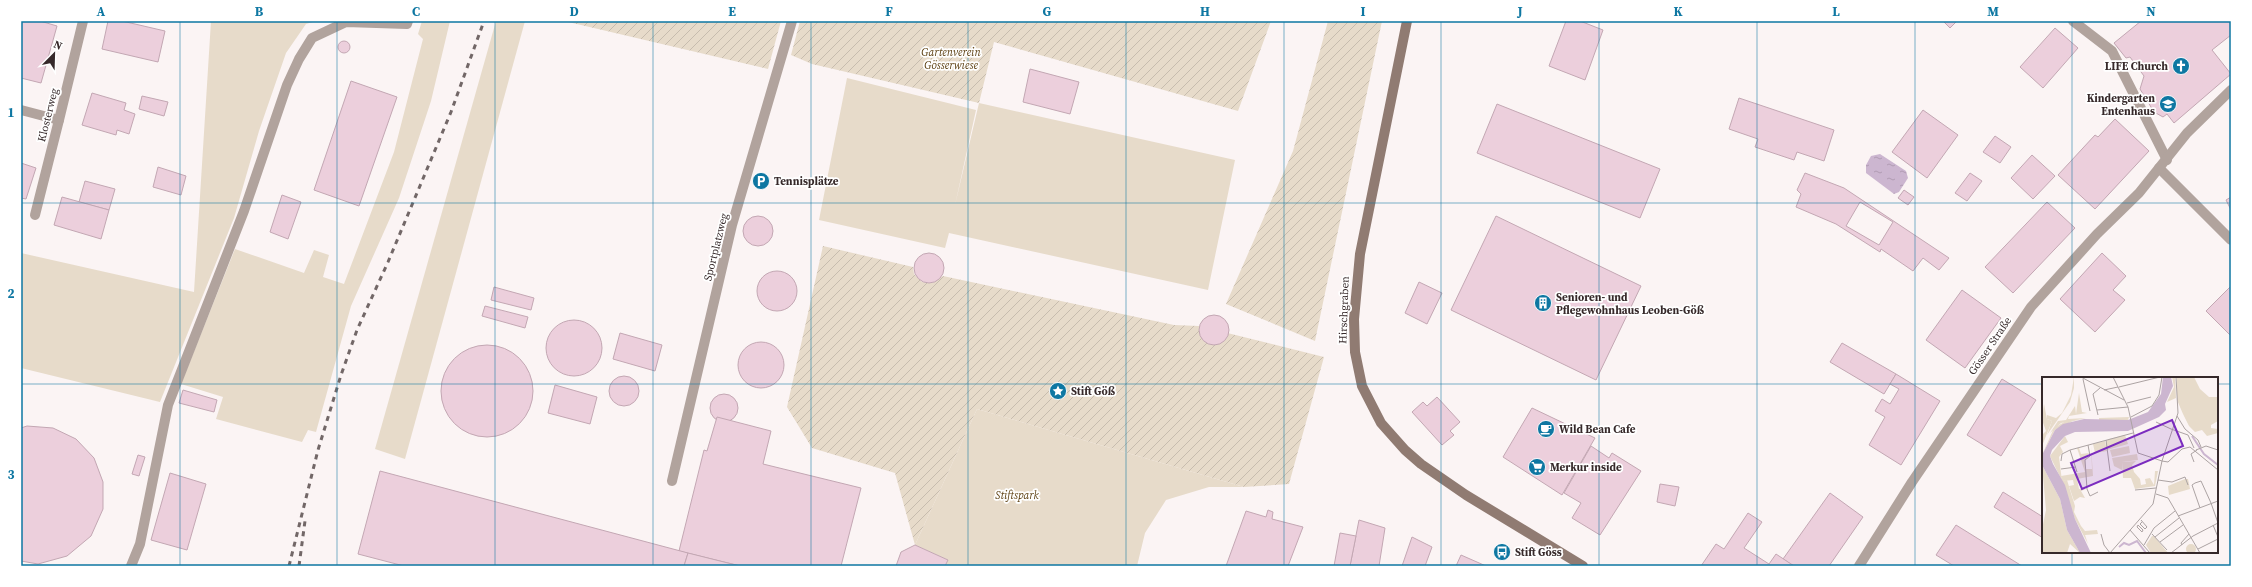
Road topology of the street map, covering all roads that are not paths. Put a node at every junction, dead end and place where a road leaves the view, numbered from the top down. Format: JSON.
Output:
{"nodes":[{"id":1,"x":83,"y":21,"type":"edge"},
{"id":2,"x":408,"y":21,"type":"edge"},
{"id":3,"x":792,"y":21,"type":"edge"},
{"id":4,"x":1407,"y":21,"type":"edge"},
{"id":5,"x":2073,"y":21,"type":"edge"},
{"id":6,"x":2231,"y":90,"type":"edge"},
{"id":7,"x":21,"y":110,"type":"edge"},
{"id":8,"x":59,"y":120,"type":"junction"},
{"id":9,"x":2167,"y":160,"type":"junction"},
{"id":10,"x":2159,"y":168,"type":"junction"},
{"id":11,"x":35,"y":215,"type":"dead end"},
{"id":12,"x":2231,"y":240,"type":"edge"},
{"id":13,"x":672,"y":481,"type":"dead end"},
{"id":14,"x":131,"y":566,"type":"edge"},
{"id":15,"x":1583,"y":566,"type":"edge"},
{"id":16,"x":1859,"y":566,"type":"edge"}],
"edges":[{"from":1,"to":8,"type":"street","name":"Klosterweg"},
{"from":2,"to":14,"type":"street"},
{"from":3,"to":13,"type":"street","name":"Sportplatzweg"},
{"from":4,"to":15,"type":"main road","name":"Hirschgraben"},
{"from":5,"to":9,"type":"street"},
{"from":6,"to":9,"type":"street","name":"Gösser Straße"},
{"from":7,"to":8,"type":"street"},
{"from":8,"to":11,"type":"street","name":"Klosterweg"},
{"from":9,"to":10,"type":"street","name":"Gösser Straße"},
{"from":10,"to":12,"type":"street"},
{"from":10,"to":16,"type":"street","name":"Gösser Straße"}]}
